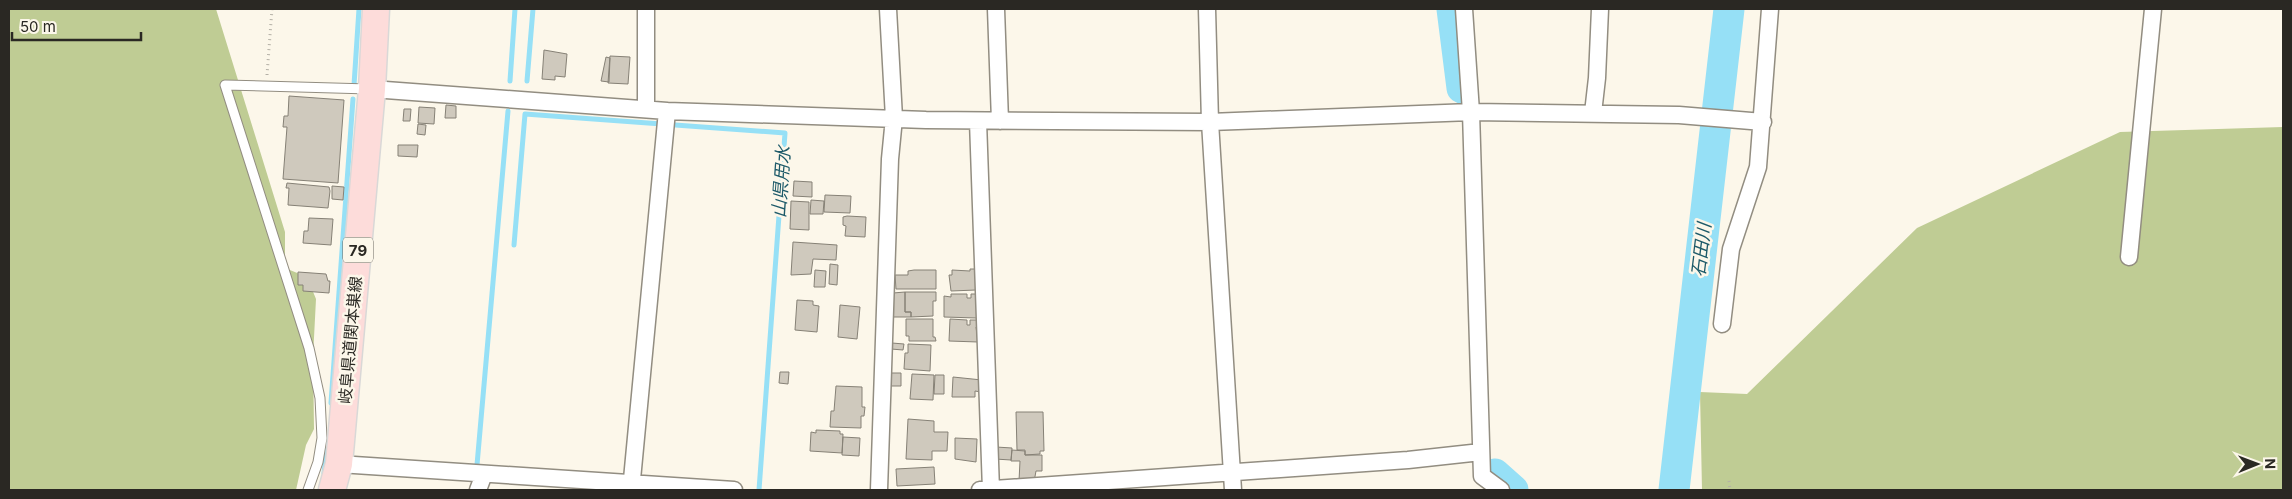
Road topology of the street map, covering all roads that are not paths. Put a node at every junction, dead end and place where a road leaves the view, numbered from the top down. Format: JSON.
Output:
{"nodes":[{"id":1,"x":376,"y":9,"type":"edge"},
{"id":2,"x":646,"y":9,"type":"edge"},
{"id":3,"x":888,"y":9,"type":"edge"},
{"id":4,"x":996,"y":9,"type":"edge"},
{"id":5,"x":1207,"y":9,"type":"edge"},
{"id":6,"x":1464,"y":9,"type":"edge"},
{"id":7,"x":1600,"y":9,"type":"edge"},
{"id":8,"x":1770,"y":9,"type":"edge"},
{"id":9,"x":2153,"y":9,"type":"edge"},
{"id":10,"x":372,"y":89,"type":"junction"},
{"id":11,"x":646,"y":109,"type":"junction"},
{"id":12,"x":667,"y":111,"type":"junction"},
{"id":13,"x":1471,"y":112,"type":"junction"},
{"id":14,"x":1593,"y":113,"type":"junction"},
{"id":15,"x":894,"y":118,"type":"junction"},
{"id":16,"x":978,"y":120,"type":"junction"},
{"id":17,"x":1000,"y":121,"type":"junction"},
{"id":18,"x":1210,"y":122,"type":"junction"},
{"id":19,"x":1763,"y":122,"type":"junction"},
{"id":20,"x":2128,"y":257,"type":"dead end"},
{"id":21,"x":1722,"y":324,"type":"dead end"},
{"id":22,"x":1481,"y":452,"type":"junction"},
{"id":23,"x":328,"y":463,"type":"junction"},
{"id":24,"x":1232,"y":472,"type":"junction"},
{"id":25,"x":484,"y":474,"type":"junction"},
{"id":26,"x":632,"y":487,"type":"edge"},
{"id":27,"x":308,"y":490,"type":"edge"},
{"id":28,"x":332,"y":490,"type":"edge"},
{"id":29,"x":478,"y":490,"type":"edge"},
{"id":30,"x":734,"y":490,"type":"edge"},
{"id":31,"x":879,"y":490,"type":"edge"},
{"id":32,"x":988,"y":490,"type":"edge"},
{"id":33,"x":1233,"y":490,"type":"edge"},
{"id":34,"x":1501,"y":490,"type":"edge"}],
"edges":[{"from":1,"to":10,"type":"main road","name":"岐阜県道関本巣線","number":"79"},
{"from":2,"to":11,"type":"street"},
{"from":3,"to":15,"type":"street"},
{"from":4,"to":17,"type":"street"},
{"from":5,"to":18,"type":"street"},
{"from":6,"to":13,"type":"street"},
{"from":7,"to":14,"type":"street"},
{"from":8,"to":19,"type":"street"},
{"from":9,"to":20,"type":"street"},
{"from":10,"to":11,"type":"street"},
{"from":10,"to":23,"type":"main road","name":"岐阜県道関本巣線","number":"79"},
{"from":10,"to":23,"type":"lane"},
{"from":11,"to":12,"type":"street"},
{"from":12,"to":15,"type":"street"},
{"from":12,"to":26,"type":"street"},
{"from":13,"to":14,"type":"street"},
{"from":13,"to":18,"type":"street"},
{"from":13,"to":22,"type":"street"},
{"from":14,"to":19,"type":"street"},
{"from":15,"to":16,"type":"street"},
{"from":15,"to":31,"type":"street"},
{"from":16,"to":17,"type":"street"},
{"from":16,"to":32,"type":"street"},
{"from":17,"to":18,"type":"street"},
{"from":18,"to":24,"type":"street"},
{"from":19,"to":21,"type":"street"},
{"from":22,"to":24,"type":"street"},
{"from":22,"to":34,"type":"street"},
{"from":23,"to":25,"type":"street"},
{"from":23,"to":27,"type":"lane"},
{"from":23,"to":28,"type":"main road","name":"岐阜県道関本巣線","number":"79"},
{"from":24,"to":32,"type":"street"},
{"from":24,"to":33,"type":"street"},
{"from":25,"to":26,"type":"street"},
{"from":25,"to":29,"type":"street"},
{"from":26,"to":30,"type":"street"}]}
